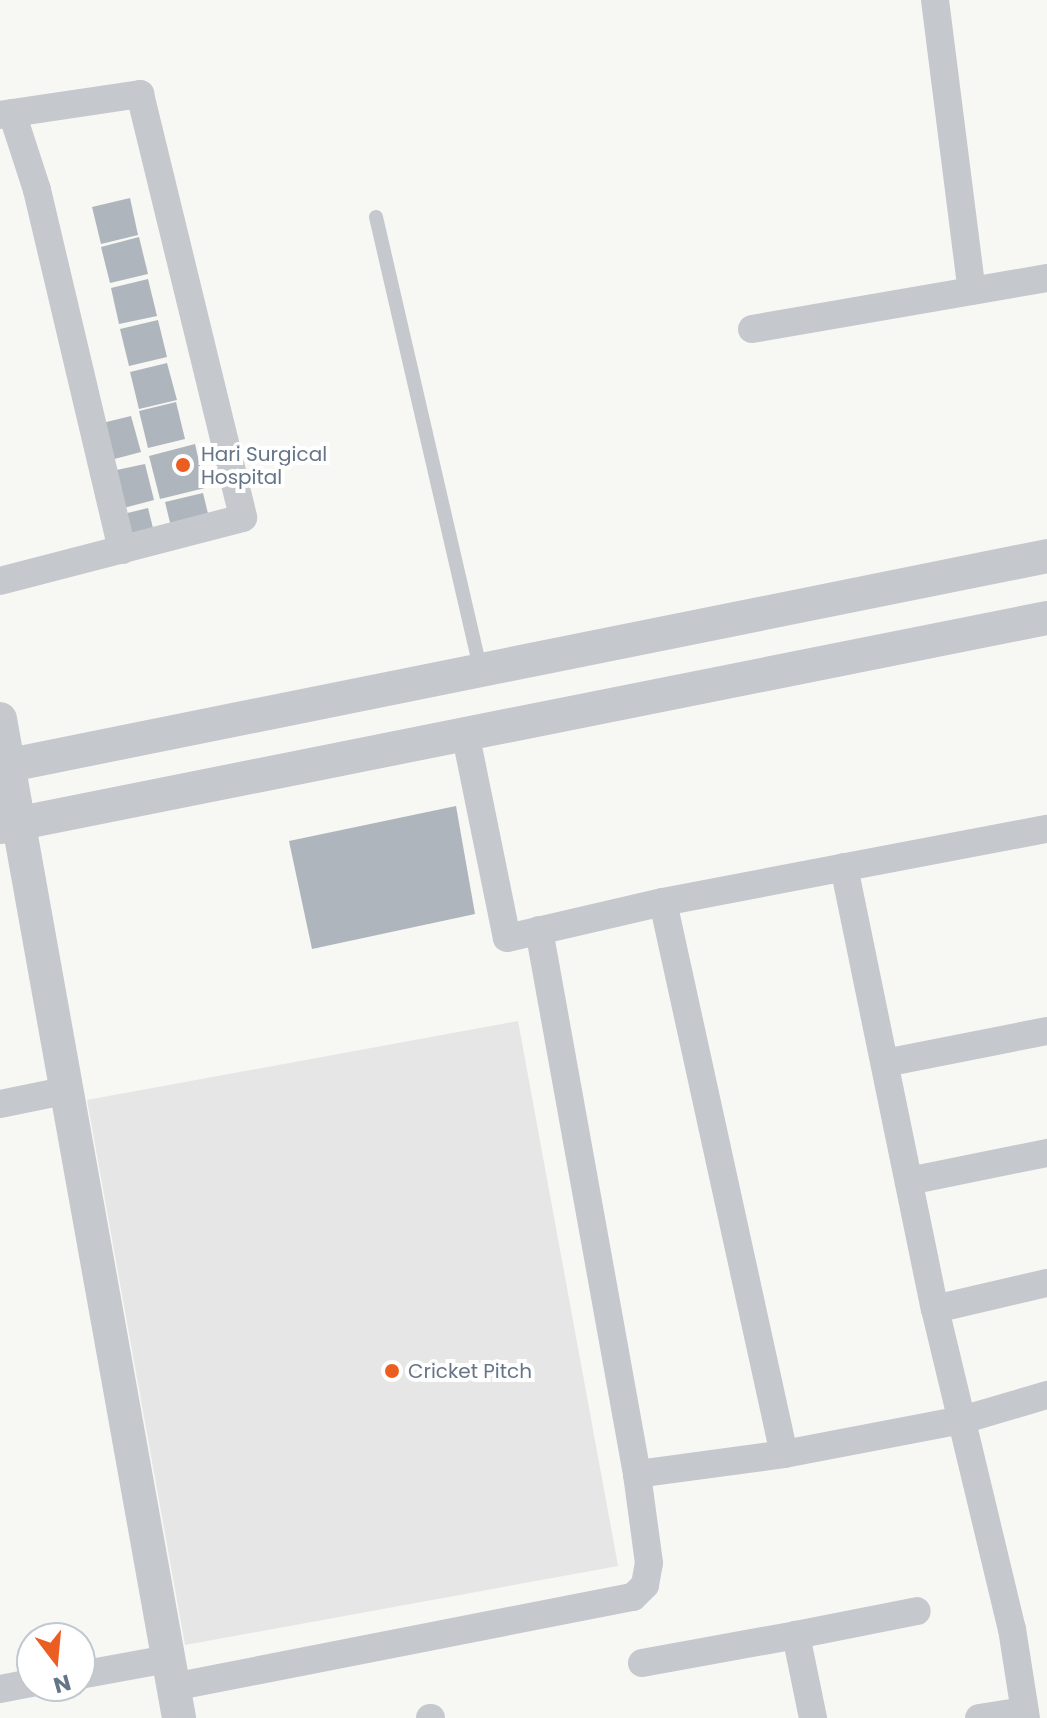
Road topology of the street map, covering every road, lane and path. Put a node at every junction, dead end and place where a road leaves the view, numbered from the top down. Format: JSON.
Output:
{"nodes":[{"id":1,"x":935,"y":0,"type":"edge"},
{"id":2,"x":6,"y":114,"type":"edge"},
{"id":3,"x":376,"y":217,"type":"dead end"},
{"id":4,"x":1047,"y":278,"type":"edge"},
{"id":5,"x":972,"y":291,"type":"junction"},
{"id":6,"x":752,"y":329,"type":"dead end"},
{"id":7,"x":122,"y":550,"type":"junction"},
{"id":8,"x":1047,"y":556,"type":"edge"},
{"id":9,"x":0,"y":581,"type":"edge"},
{"id":10,"x":1047,"y":618,"type":"edge"},
{"id":11,"x":480,"y":671,"type":"junction"},
{"id":12,"x":0,"y":719,"type":"edge"},
{"id":13,"x":466,"y":737,"type":"junction"},
{"id":14,"x":6,"y":766,"type":"edge"},
{"id":15,"x":11,"y":825,"type":"edge"},
{"id":16,"x":1047,"y":829,"type":"edge"},
{"id":17,"x":844,"y":867,"type":"junction"},
{"id":18,"x":663,"y":902,"type":"junction"},
{"id":19,"x":539,"y":930,"type":"junction"},
{"id":20,"x":1047,"y":1031,"type":"edge"},
{"id":21,"x":885,"y":1063,"type":"junction"},
{"id":22,"x":69,"y":1090,"type":"junction"},
{"id":23,"x":0,"y":1104,"type":"edge"},
{"id":24,"x":1047,"y":1153,"type":"edge"},
{"id":25,"x":909,"y":1181,"type":"junction"},
{"id":26,"x":1047,"y":1283,"type":"edge"},
{"id":27,"x":935,"y":1309,"type":"junction"},
{"id":28,"x":1047,"y":1395,"type":"edge"},
{"id":29,"x":962,"y":1420,"type":"junction"},
{"id":30,"x":784,"y":1454,"type":"junction"},
{"id":31,"x":637,"y":1474,"type":"junction"},
{"id":32,"x":917,"y":1611,"type":"dead end"},
{"id":33,"x":796,"y":1635,"type":"junction"},
{"id":34,"x":642,"y":1663,"type":"dead end"},
{"id":35,"x":96,"y":1677,"type":"edge"},
{"id":36,"x":174,"y":1688,"type":"edge"},
{"id":37,"x":1025,"y":1714,"type":"edge"},
{"id":38,"x":813,"y":1718,"type":"edge"},
{"id":39,"x":979,"y":1718,"type":"edge"}],
"edges":[{"from":1,"to":5,"type":"street"},
{"from":2,"to":7,"type":"street"},
{"from":2,"to":7,"type":"street"},
{"from":3,"to":11,"type":"lane"},
{"from":4,"to":5,"type":"street"},
{"from":5,"to":6,"type":"street"},
{"from":7,"to":9,"type":"street"},
{"from":8,"to":11,"type":"street"},
{"from":10,"to":13,"type":"street"},
{"from":11,"to":14,"type":"street"},
{"from":12,"to":14,"type":"street"},
{"from":13,"to":15,"type":"street"},
{"from":13,"to":19,"type":"street"},
{"from":14,"to":15,"type":"street"},
{"from":15,"to":22,"type":"street"},
{"from":16,"to":17,"type":"street"},
{"from":17,"to":18,"type":"street"},
{"from":17,"to":21,"type":"street"},
{"from":18,"to":19,"type":"street"},
{"from":18,"to":30,"type":"street"},
{"from":19,"to":31,"type":"street"},
{"from":20,"to":21,"type":"street"},
{"from":21,"to":25,"type":"street"},
{"from":22,"to":23,"type":"street"},
{"from":22,"to":36,"type":"street"},
{"from":24,"to":25,"type":"street"},
{"from":25,"to":27,"type":"street"},
{"from":26,"to":27,"type":"street"},
{"from":27,"to":29,"type":"street"},
{"from":28,"to":29,"type":"street"},
{"from":29,"to":30,"type":"street"},
{"from":29,"to":37,"type":"street"},
{"from":30,"to":31,"type":"street"},
{"from":31,"to":36,"type":"street"},
{"from":32,"to":33,"type":"street"},
{"from":33,"to":34,"type":"street"},
{"from":33,"to":38,"type":"street"},
{"from":35,"to":36,"type":"street"},
{"from":37,"to":39,"type":"street"}]}
